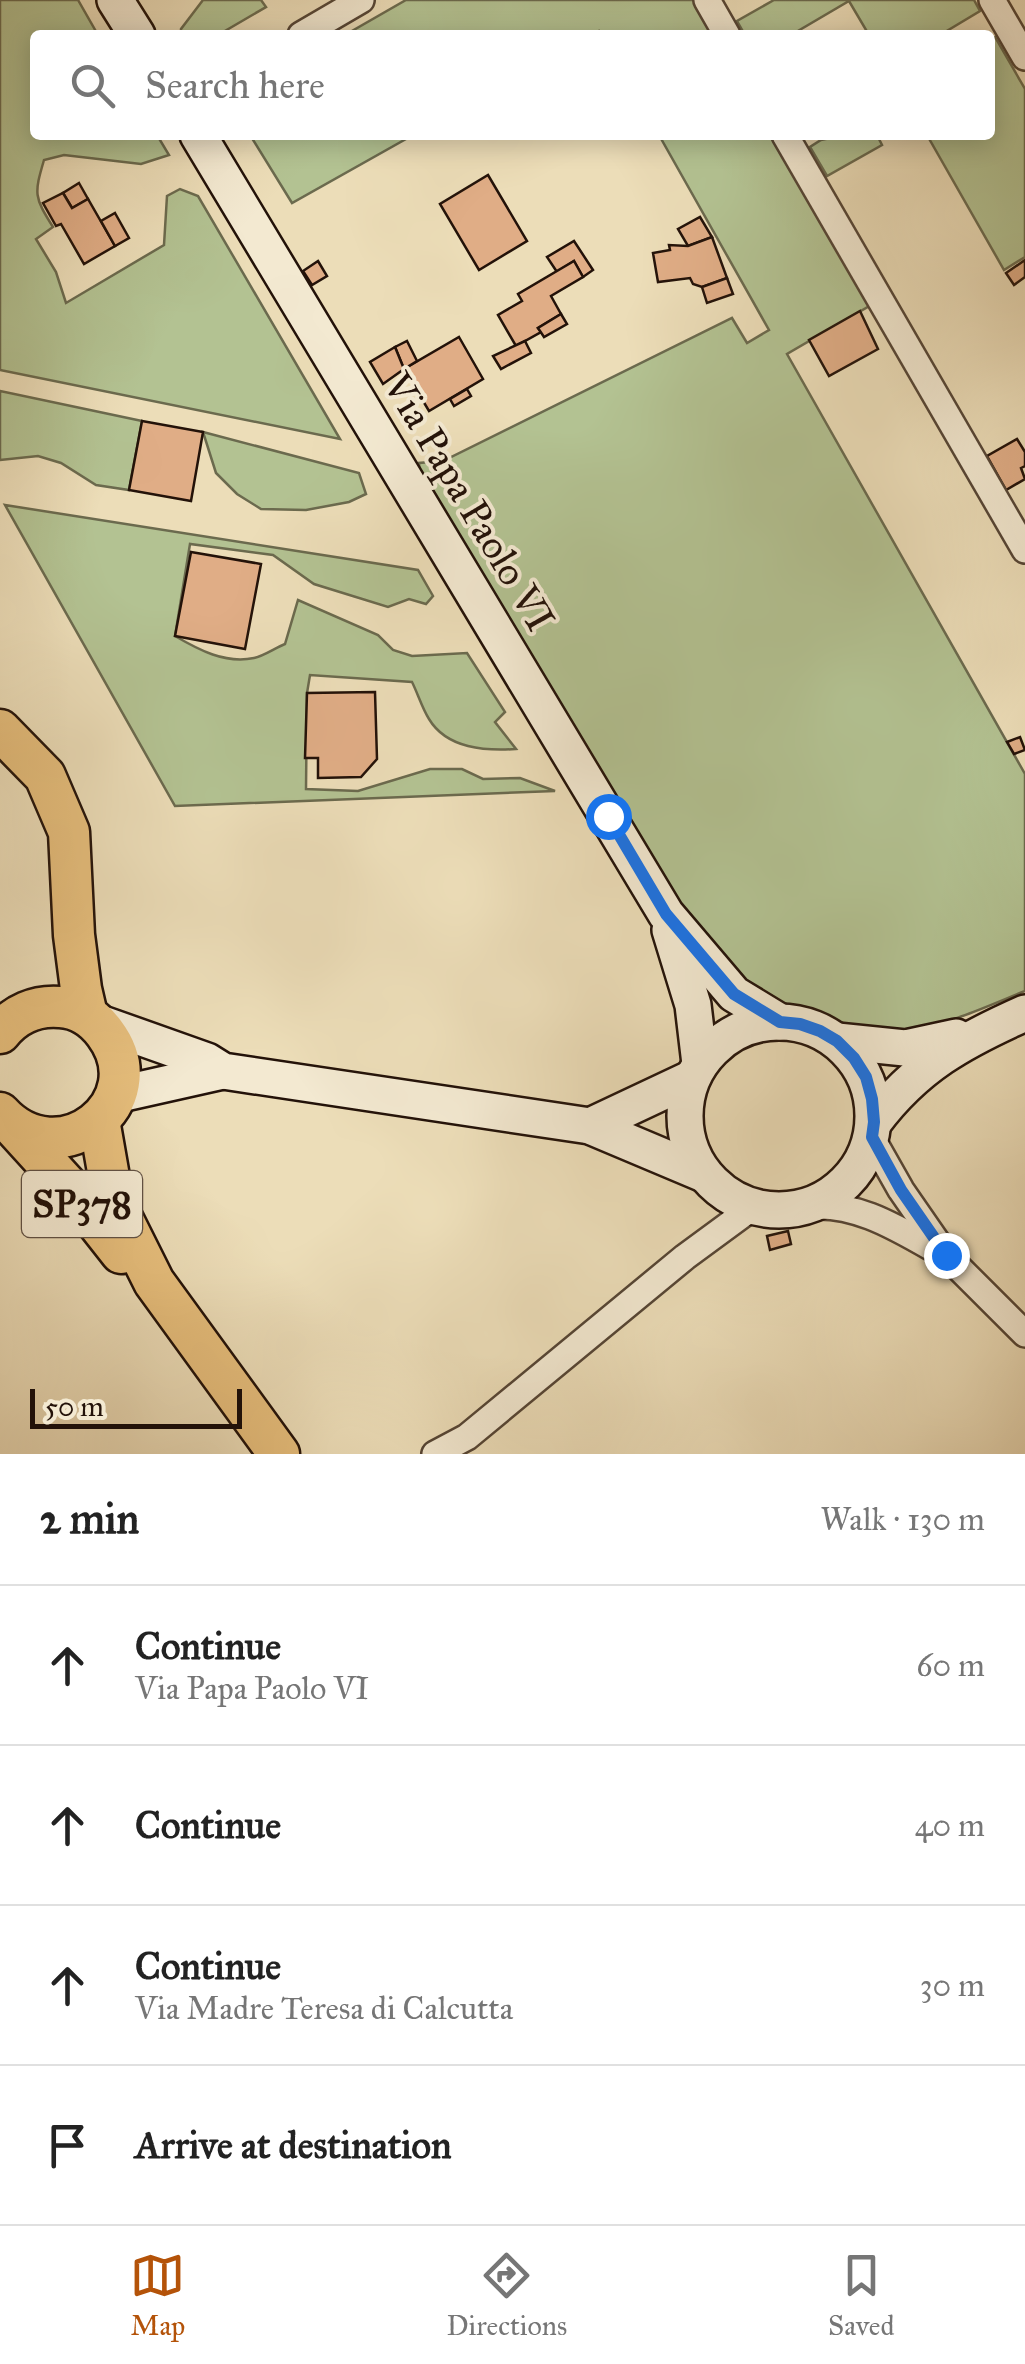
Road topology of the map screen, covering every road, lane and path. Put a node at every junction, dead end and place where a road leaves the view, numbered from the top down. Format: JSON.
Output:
{"nodes":[{"id":1,"x":116,"y":0,"type":"edge"},
{"id":2,"x":361,"y":0,"type":"edge"},
{"id":3,"x":707,"y":0,"type":"edge"},
{"id":4,"x":992,"y":0,"type":"edge"},
{"id":5,"x":134,"y":30,"type":"edge"},
{"id":6,"x":310,"y":30,"type":"edge"},
{"id":7,"x":724,"y":30,"type":"edge"},
{"id":8,"x":1025,"y":57,"type":"edge"},
{"id":9,"x":201,"y":140,"type":"edge"},
{"id":10,"x":788,"y":140,"type":"edge"},
{"id":11,"x":1025,"y":550,"type":"edge"},
{"id":12,"x":0,"y":730,"type":"edge"},
{"id":13,"x":666,"y":914,"type":"junction"},
{"id":14,"x":74,"y":935,"type":"junction"},
{"id":15,"x":17,"y":1013,"type":"edge"},
{"id":16,"x":1025,"y":1014,"type":"edge"},
{"id":17,"x":92,"y":1018,"type":"junction"},
{"id":18,"x":780,"y":1022,"type":"junction"},
{"id":19,"x":986,"y":1030,"type":"junction"},
{"id":20,"x":837,"y":1041,"type":"junction"},
{"id":21,"x":223,"y":1071,"type":"junction"},
{"id":22,"x":696,"y":1071,"type":"junction"},
{"id":23,"x":107,"y":1108,"type":"junction"},
{"id":24,"x":6,"y":1118,"type":"edge"},
{"id":25,"x":590,"y":1126,"type":"junction"},
{"id":26,"x":873,"y":1130,"type":"junction"},
{"id":27,"x":704,"y":1174,"type":"junction"},
{"id":28,"x":752,"y":1207,"type":"junction"},
{"id":29,"x":804,"y":1207,"type":"junction"},
{"id":30,"x":946,"y":1255,"type":"junction"},
{"id":31,"x":154,"y":1282,"type":"junction"},
{"id":32,"x":1025,"y":1334,"type":"edge"},
{"id":33,"x":279,"y":1454,"type":"edge"},
{"id":34,"x":434,"y":1454,"type":"edge"}],
"edges":[{"from":1,"to":5,"type":"street"},
{"from":2,"to":6,"type":"street"},
{"from":3,"to":7,"type":"street"},
{"from":4,"to":8,"type":"street"},
{"from":9,"to":13,"type":"street","name":"Via Papa Paolo VI"},
{"from":10,"to":11,"type":"street"},
{"from":12,"to":14,"type":"main road"},
{"from":13,"to":18,"type":"street","name":"Via Papa Paolo VI"},
{"from":13,"to":22,"type":"street","name":"Via Papa Paolo VI"},
{"from":14,"to":15,"type":"main road"},
{"from":14,"to":17,"type":"main road"},
{"from":15,"to":17,"type":"main road"},
{"from":16,"to":19,"type":"street"},
{"from":17,"to":21,"type":"street"},
{"from":17,"to":23,"type":"main road","number":"SP378"},
{"from":18,"to":20,"type":"street"},
{"from":18,"to":22,"type":"street"},
{"from":19,"to":20,"type":"street"},
{"from":19,"to":26,"type":"street"},
{"from":20,"to":26,"type":"street"},
{"from":21,"to":23,"type":"street"},
{"from":21,"to":25,"type":"street"},
{"from":22,"to":25,"type":"street"},
{"from":22,"to":27,"type":"street"},
{"from":23,"to":24,"type":"main road","number":"SP378"},
{"from":23,"to":31,"type":"main road","number":"SP378"},
{"from":24,"to":31,"type":"main road","number":"SP378"},
{"from":25,"to":27,"type":"street"},
{"from":26,"to":29,"type":"street"},
{"from":26,"to":30,"type":"street"},
{"from":27,"to":28,"type":"street"},
{"from":28,"to":29,"type":"street"},
{"from":28,"to":34,"type":"street"},
{"from":29,"to":30,"type":"street"},
{"from":30,"to":32,"type":"street"},
{"from":31,"to":33,"type":"main road","number":"SP378"}]}
